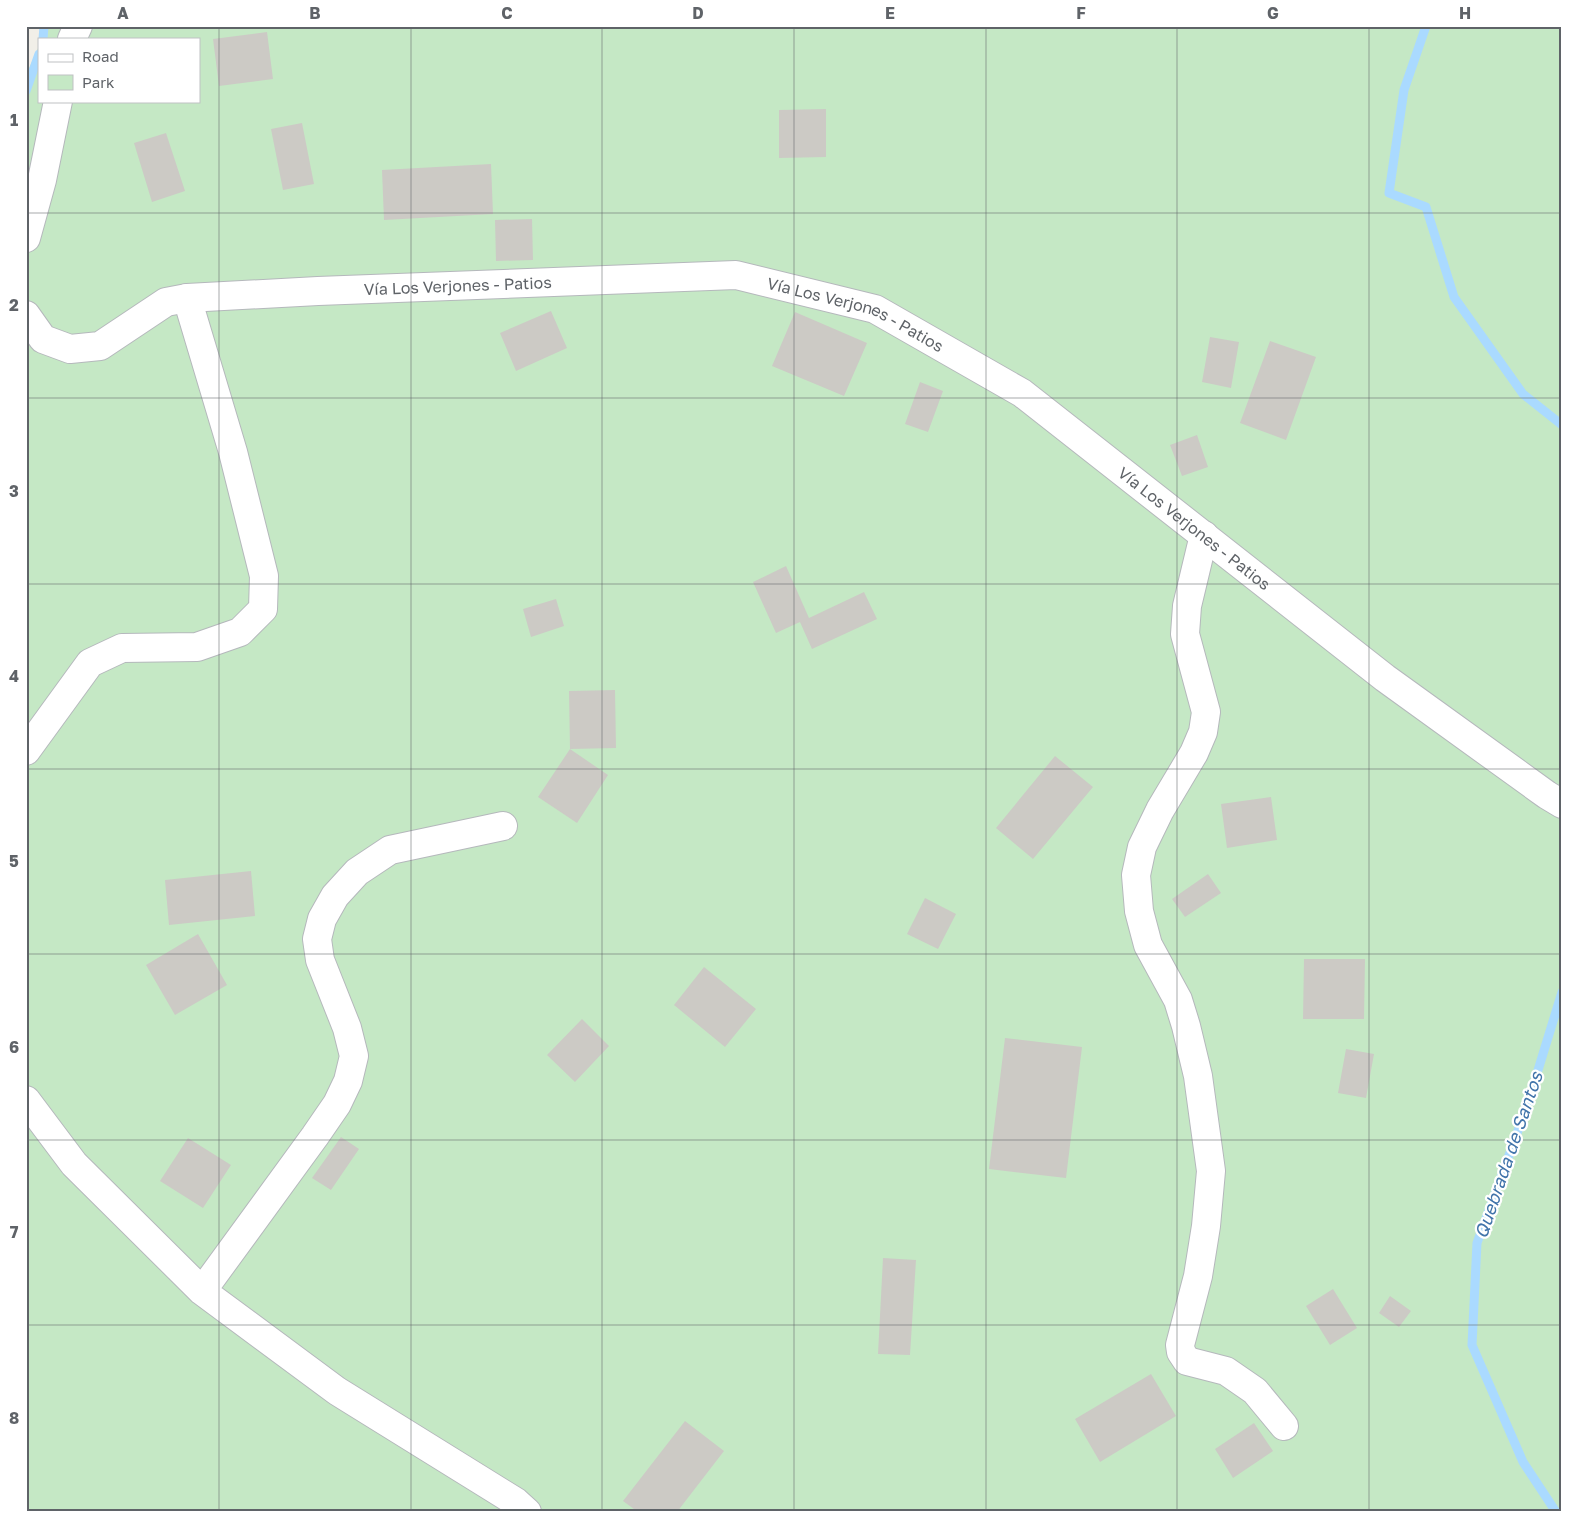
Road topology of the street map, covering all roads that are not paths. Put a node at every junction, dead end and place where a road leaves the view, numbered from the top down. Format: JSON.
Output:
{"nodes":[{"id":1,"x":78,"y":26,"type":"edge"},
{"id":2,"x":72,"y":38,"type":"edge"},
{"id":3,"x":58,"y":102,"type":"edge"},
{"id":4,"x":26,"y":238,"type":"edge"},
{"id":5,"x":187,"y":298,"type":"junction"},
{"id":6,"x":26,"y":315,"type":"edge"},
{"id":7,"x":1204,"y":535,"type":"junction"},
{"id":8,"x":26,"y":751,"type":"edge"},
{"id":9,"x":1554,"y":800,"type":"edge"},
{"id":10,"x":503,"y":826,"type":"dead end"},
{"id":11,"x":26,"y":1100,"type":"edge"},
{"id":12,"x":202,"y":1291,"type":"junction"},
{"id":13,"x":1284,"y":1426,"type":"dead end"},
{"id":14,"x":527,"y":1512,"type":"edge"}],
"edges":[{"from":1,"to":2,"type":"street"},
{"from":3,"to":4,"type":"street"},
{"from":5,"to":6,"type":"street","name":"Vía Los Verjones - Patios"},
{"from":5,"to":7,"type":"street","name":"Vía Los Verjones - Patios"},
{"from":5,"to":8,"type":"street"},
{"from":7,"to":9,"type":"street","name":"Vía Los Verjones - Patios"},
{"from":7,"to":13,"type":"street"},
{"from":10,"to":12,"type":"street"},
{"from":11,"to":12,"type":"street"},
{"from":12,"to":14,"type":"street"}]}
